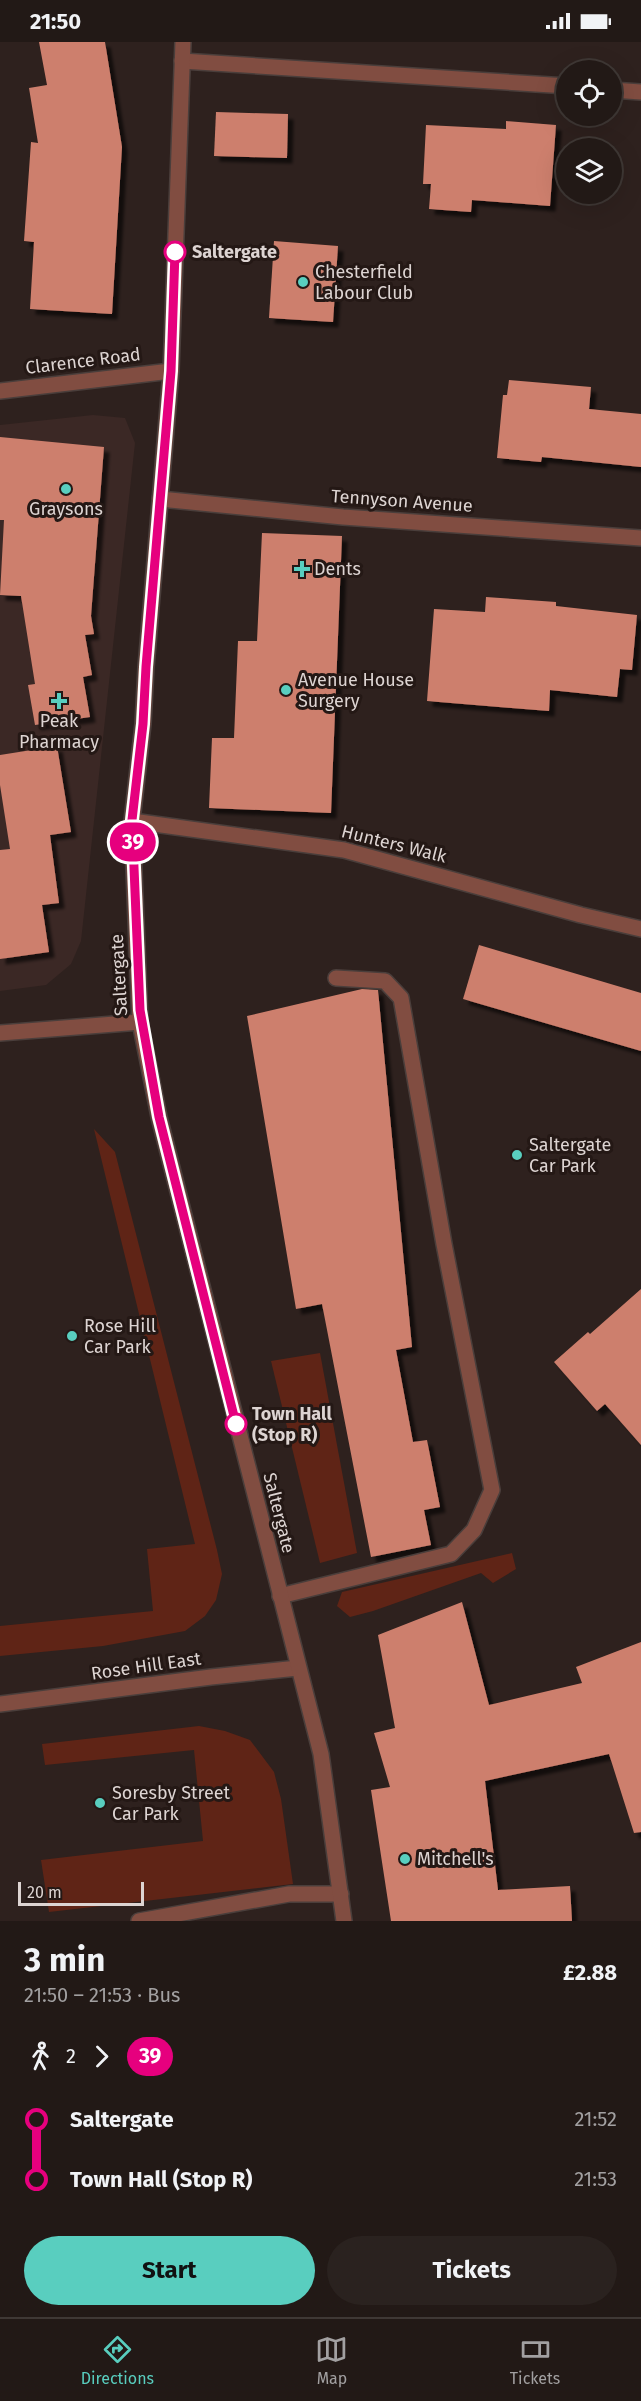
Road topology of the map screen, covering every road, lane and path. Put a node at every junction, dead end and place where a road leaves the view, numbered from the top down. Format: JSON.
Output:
{"nodes":[{"id":1,"x":183,"y":42,"type":"edge"},
{"id":2,"x":182,"y":61,"type":"junction"},
{"id":3,"x":556,"y":85,"type":"edge"},
{"id":4,"x":622,"y":91,"type":"edge"},
{"id":5,"x":641,"y":92,"type":"edge"},
{"id":6,"x":171,"y":371,"type":"junction"},
{"id":7,"x":0,"y":391,"type":"edge"},
{"id":8,"x":160,"y":499,"type":"junction"},
{"id":9,"x":641,"y":538,"type":"edge"},
{"id":10,"x":132,"y":820,"type":"junction"},
{"id":11,"x":641,"y":929,"type":"edge"},
{"id":12,"x":336,"y":978,"type":"dead end"},
{"id":13,"x":140,"y":1022,"type":"junction"},
{"id":14,"x":0,"y":1033,"type":"edge"},
{"id":15,"x":280,"y":1596,"type":"junction"},
{"id":16,"x":298,"y":1668,"type":"junction"},
{"id":17,"x":0,"y":1704,"type":"edge"},
{"id":18,"x":341,"y":1894,"type":"junction"},
{"id":19,"x":140,"y":1921,"type":"edge"},
{"id":20,"x":344,"y":1921,"type":"edge"}],
"edges":[{"from":1,"to":2,"type":"street","name":"Saltergate"},
{"from":2,"to":3,"type":"street"},
{"from":2,"to":6,"type":"street","name":"Saltergate"},
{"from":4,"to":5,"type":"street"},
{"from":6,"to":7,"type":"street","name":"Clarence Road"},
{"from":6,"to":8,"type":"street","name":"Saltergate"},
{"from":8,"to":9,"type":"street","name":"Tennyson Avenue"},
{"from":8,"to":10,"type":"street","name":"Saltergate"},
{"from":10,"to":11,"type":"street","name":"Hunters Walk"},
{"from":10,"to":13,"type":"street","name":"Saltergate"},
{"from":12,"to":15,"type":"street"},
{"from":13,"to":14,"type":"street"},
{"from":13,"to":15,"type":"street","name":"Saltergate"},
{"from":15,"to":16,"type":"street","name":"Saltergate"},
{"from":16,"to":17,"type":"street","name":"Rose Hill East"},
{"from":16,"to":18,"type":"street","name":"Saltergate"},
{"from":18,"to":19,"type":"street"},
{"from":18,"to":20,"type":"street","name":"Saltergate"}]}
